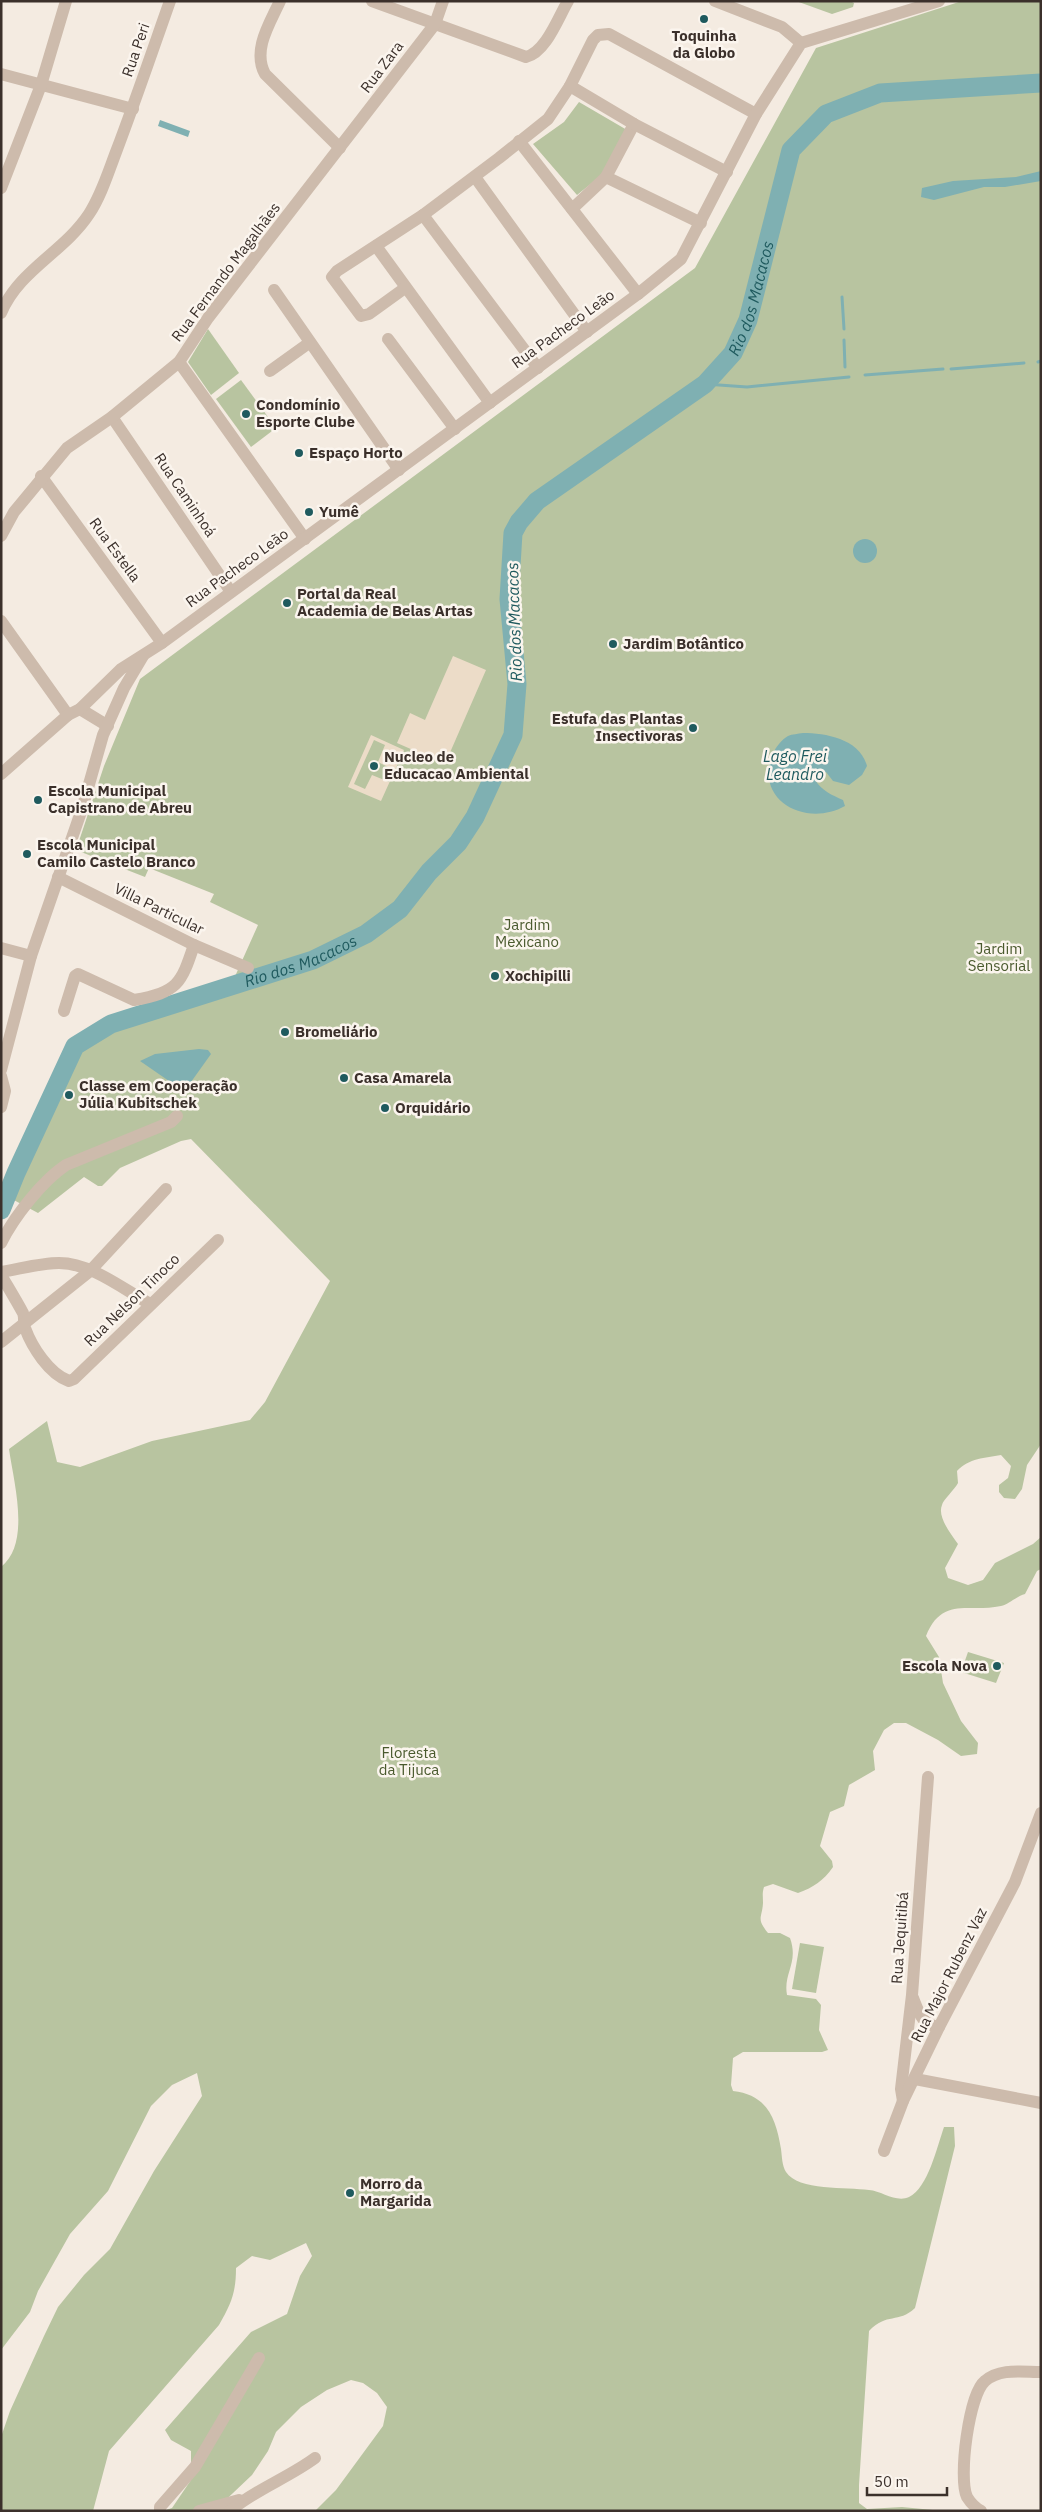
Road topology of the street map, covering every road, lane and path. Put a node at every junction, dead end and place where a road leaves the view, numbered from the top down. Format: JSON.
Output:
{"nodes":[{"id":1,"x":66,"y":1,"type":"edge"},
{"id":2,"x":170,"y":1,"type":"edge"},
{"id":3,"x":280,"y":1,"type":"edge"},
{"id":4,"x":372,"y":1,"type":"edge"},
{"id":5,"x":443,"y":1,"type":"edge"},
{"id":6,"x":568,"y":1,"type":"edge"},
{"id":7,"x":715,"y":1,"type":"edge"},
{"id":8,"x":939,"y":1,"type":"edge"},
{"id":9,"x":435,"y":24,"type":"junction"},
{"id":10,"x":800,"y":43,"type":"junction"},
{"id":11,"x":1,"y":74,"type":"edge"},
{"id":12,"x":41,"y":85,"type":"junction"},
{"id":13,"x":570,"y":86,"type":"junction"},
{"id":14,"x":133,"y":108,"type":"junction"},
{"id":15,"x":756,"y":114,"type":"junction"},
{"id":16,"x":634,"y":124,"type":"junction"},
{"id":17,"x":519,"y":141,"type":"junction"},
{"id":18,"x":340,"y":148,"type":"junction"},
{"id":19,"x":727,"y":172,"type":"junction"},
{"id":20,"x":606,"y":176,"type":"junction"},
{"id":21,"x":475,"y":177,"type":"junction"},
{"id":22,"x":1,"y":188,"type":"edge"},
{"id":23,"x":572,"y":209,"type":"junction"},
{"id":24,"x":422,"y":215,"type":"junction"},
{"id":25,"x":701,"y":223,"type":"junction"},
{"id":26,"x":376,"y":246,"type":"junction"},
{"id":27,"x":405,"y":288,"type":"junction"},
{"id":28,"x":274,"y":290,"type":"dead end"},
{"id":29,"x":638,"y":294,"type":"junction"},
{"id":30,"x":1,"y":313,"type":"edge"},
{"id":31,"x":587,"y":332,"type":"junction"},
{"id":32,"x":388,"y":339,"type":"dead end"},
{"id":33,"x":309,"y":343,"type":"junction"},
{"id":34,"x":179,"y":362,"type":"junction"},
{"id":35,"x":538,"y":368,"type":"junction"},
{"id":36,"x":270,"y":371,"type":"dead end"},
{"id":37,"x":490,"y":403,"type":"junction"},
{"id":38,"x":112,"y":417,"type":"junction"},
{"id":39,"x":455,"y":429,"type":"junction"},
{"id":40,"x":399,"y":470,"type":"junction"},
{"id":41,"x":41,"y":476,"type":"junction"},
{"id":42,"x":1,"y":536,"type":"edge"},
{"id":43,"x":304,"y":540,"type":"junction"},
{"id":44,"x":231,"y":592,"type":"junction"},
{"id":45,"x":1,"y":620,"type":"edge"},
{"id":46,"x":162,"y":643,"type":"junction"},
{"id":47,"x":146,"y":652,"type":"junction"},
{"id":48,"x":80,"y":708,"type":"junction"},
{"id":49,"x":68,"y":714,"type":"junction"},
{"id":50,"x":108,"y":726,"type":"junction"},
{"id":51,"x":1,"y":774,"type":"edge"},
{"id":52,"x":58,"y":878,"type":"junction"},
{"id":53,"x":194,"y":945,"type":"junction"},
{"id":54,"x":1,"y":948,"type":"edge"},
{"id":55,"x":31,"y":956,"type":"junction"},
{"id":56,"x":248,"y":968,"type":"dead end"},
{"id":57,"x":64,"y":1011,"type":"dead end"},
{"id":58,"x":1,"y":1070,"type":"edge"},
{"id":59,"x":1,"y":1076,"type":"edge"},
{"id":60,"x":1,"y":1107,"type":"edge"},
{"id":61,"x":177,"y":1116,"type":"dead end"},
{"id":62,"x":166,"y":1189,"type":"dead end"},
{"id":63,"x":2,"y":1237,"type":"edge"},
{"id":64,"x":218,"y":1240,"type":"dead end"},
{"id":65,"x":90,"y":1271,"type":"junction"},
{"id":66,"x":1,"y":1274,"type":"edge"},
{"id":67,"x":150,"y":1304,"type":"junction"},
{"id":68,"x":24,"y":1324,"type":"junction"},
{"id":69,"x":1,"y":1342,"type":"edge"},
{"id":70,"x":928,"y":1777,"type":"dead end"},
{"id":71,"x":1041,"y":1813,"type":"edge"},
{"id":72,"x":912,"y":1995,"type":"junction"},
{"id":73,"x":940,"y":2027,"type":"junction"},
{"id":74,"x":915,"y":2079,"type":"junction"},
{"id":75,"x":904,"y":2102,"type":"junction"},
{"id":76,"x":1041,"y":2102,"type":"edge"},
{"id":77,"x":884,"y":2151,"type":"dead end"},
{"id":78,"x":259,"y":2358,"type":"dead end"},
{"id":79,"x":1041,"y":2372,"type":"edge"},
{"id":80,"x":315,"y":2458,"type":"dead end"},
{"id":81,"x":244,"y":2499,"type":"junction"},
{"id":82,"x":160,"y":2511,"type":"edge"},
{"id":83,"x":199,"y":2511,"type":"edge"},
{"id":84,"x":230,"y":2511,"type":"edge"},
{"id":85,"x":980,"y":2511,"type":"edge"}],
"edges":[{"from":1,"to":12,"type":"street"},
{"from":2,"to":14,"type":"street","name":"Rua Peri"},
{"from":3,"to":18,"type":"street"},
{"from":4,"to":9,"type":"street"},
{"from":5,"to":9,"type":"street","name":"Rua Zara"},
{"from":6,"to":9,"type":"street"},
{"from":7,"to":10,"type":"street"},
{"from":8,"to":10,"type":"street"},
{"from":9,"to":18,"type":"street","name":"Rua Zara"},
{"from":10,"to":15,"type":"street","name":"Rua Pacheco Leão"},
{"from":11,"to":12,"type":"street"},
{"from":12,"to":14,"type":"street"},
{"from":12,"to":22,"type":"street"},
{"from":13,"to":15,"type":"street"},
{"from":13,"to":16,"type":"street"},
{"from":13,"to":17,"type":"street"},
{"from":14,"to":30,"type":"street","name":"Rua Peri"},
{"from":15,"to":19,"type":"street","name":"Rua Pacheco Leão"},
{"from":16,"to":19,"type":"street"},
{"from":16,"to":20,"type":"street"},
{"from":17,"to":21,"type":"street"},
{"from":17,"to":23,"type":"street"},
{"from":18,"to":34,"type":"street","name":"Rua Fernando Magalhães"},
{"from":19,"to":25,"type":"street","name":"Rua Pacheco Leão"},
{"from":20,"to":23,"type":"street"},
{"from":20,"to":25,"type":"street"},
{"from":21,"to":24,"type":"street"},
{"from":21,"to":31,"type":"street"},
{"from":23,"to":29,"type":"street"},
{"from":24,"to":26,"type":"street"},
{"from":24,"to":35,"type":"street"},
{"from":25,"to":29,"type":"street","name":"Rua Pacheco Leão"},
{"from":26,"to":27,"type":"street"},
{"from":26,"to":27,"type":"street"},
{"from":27,"to":37,"type":"street"},
{"from":28,"to":33,"type":"street"},
{"from":29,"to":31,"type":"street","name":"Rua Pacheco Leão"},
{"from":31,"to":35,"type":"street","name":"Rua Pacheco Leão"},
{"from":32,"to":39,"type":"street"},
{"from":33,"to":36,"type":"street"},
{"from":33,"to":40,"type":"street"},
{"from":34,"to":38,"type":"street","name":"Rua Fernando Magalhães"},
{"from":34,"to":43,"type":"street"},
{"from":35,"to":37,"type":"street","name":"Rua Pacheco Leão"},
{"from":37,"to":39,"type":"street","name":"Rua Pacheco Leão"},
{"from":38,"to":41,"type":"street","name":"Rua Fernando Magalhães"},
{"from":38,"to":44,"type":"street","name":"Rua Caminhoá"},
{"from":39,"to":40,"type":"street","name":"Rua Pacheco Leão"},
{"from":40,"to":43,"type":"street","name":"Rua Pacheco Leão"},
{"from":41,"to":42,"type":"street","name":"Rua Fernando Magalhães"},
{"from":41,"to":46,"type":"street","name":"Rua Estella"},
{"from":43,"to":44,"type":"street","name":"Rua Pacheco Leão"},
{"from":44,"to":46,"type":"street","name":"Rua Pacheco Leão"},
{"from":45,"to":49,"type":"street"},
{"from":46,"to":47,"type":"street","name":"Rua Pacheco Leão"},
{"from":47,"to":48,"type":"street","name":"Rua Pacheco Leão"},
{"from":47,"to":50,"type":"street","name":"Rua Pacheco Leão"},
{"from":48,"to":49,"type":"street","name":"Rua Pacheco Leão"},
{"from":48,"to":50,"type":"street"},
{"from":49,"to":51,"type":"street","name":"Rua Pacheco Leão"},
{"from":50,"to":52,"type":"street","name":"Rua Pacheco Leão"},
{"from":52,"to":53,"type":"street","name":"Villa Particular"},
{"from":52,"to":55,"type":"street","name":"Rua Pacheco Leão"},
{"from":53,"to":56,"type":"street","name":"Villa Particular"},
{"from":53,"to":57,"type":"street"},
{"from":54,"to":55,"type":"street"},
{"from":55,"to":58,"type":"street","name":"Rua Pacheco Leão"},
{"from":59,"to":60,"type":"street"},
{"from":61,"to":63,"type":"street"},
{"from":62,"to":65,"type":"street"},
{"from":64,"to":67,"type":"street","name":"Rua Nelson Tinoco"},
{"from":65,"to":66,"type":"street"},
{"from":65,"to":67,"type":"street"},
{"from":65,"to":68,"type":"street"},
{"from":66,"to":68,"type":"street"},
{"from":67,"to":68,"type":"street","name":"Rua Nelson Tinoco"},
{"from":68,"to":69,"type":"street"},
{"from":70,"to":72,"type":"street","name":"Rua Jequitibá"},
{"from":71,"to":73,"type":"street","name":"Rua Major Rubenz Vaz"},
{"from":72,"to":73,"type":"street"},
{"from":72,"to":75,"type":"street","name":"Rua Jequitibá"},
{"from":73,"to":74,"type":"street","name":"Rua Major Rubenz Vaz"},
{"from":74,"to":75,"type":"street","name":"Rua Major Rubenz Vaz"},
{"from":74,"to":76,"type":"street"},
{"from":75,"to":77,"type":"street","name":"Rua Major Rubenz Vaz"},
{"from":78,"to":82,"type":"street"},
{"from":79,"to":85,"type":"street"},
{"from":80,"to":81,"type":"street"},
{"from":81,"to":83,"type":"street"},
{"from":81,"to":84,"type":"street"}]}
